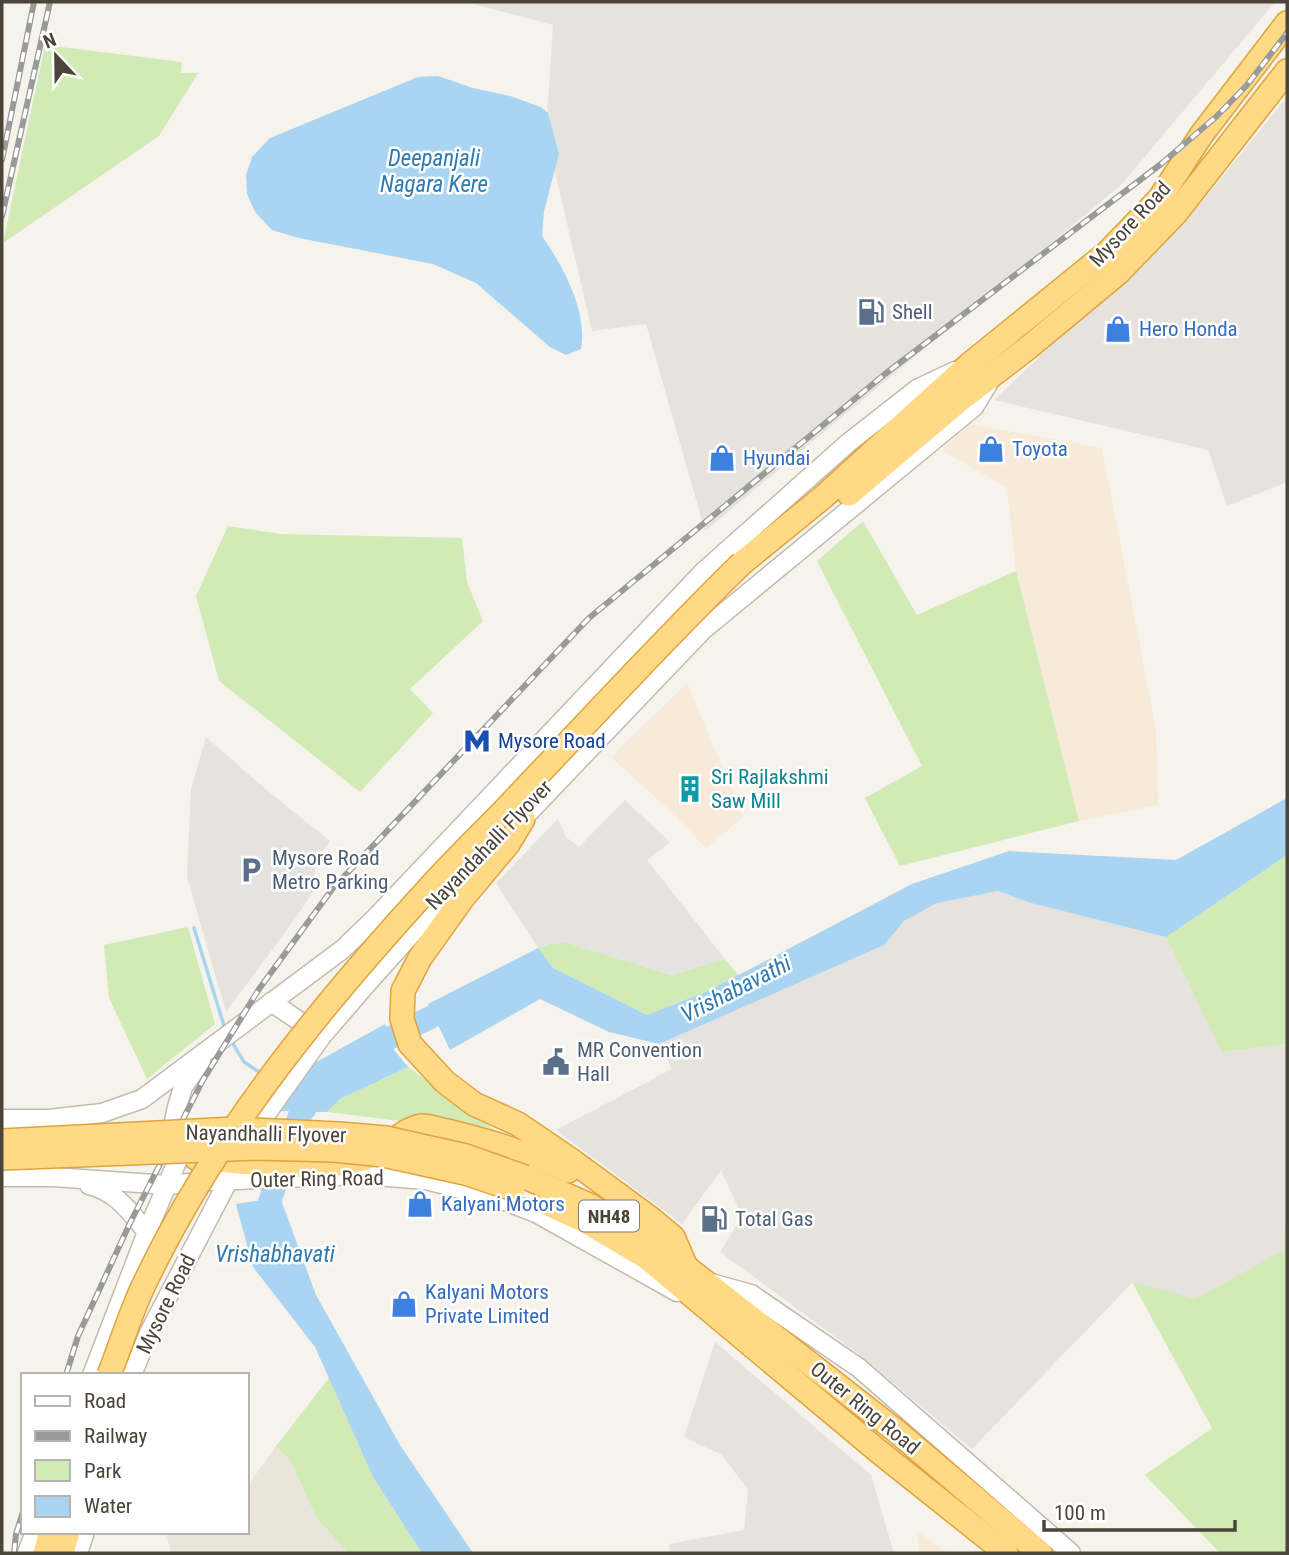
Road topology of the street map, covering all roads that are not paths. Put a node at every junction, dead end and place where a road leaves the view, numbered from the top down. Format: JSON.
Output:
{"nodes":[{"id":1,"x":1287,"y":23,"type":"edge"},
{"id":2,"x":1287,"y":71,"type":"edge"},
{"id":3,"x":970,"y":364,"type":"junction"},
{"id":4,"x":993,"y":376,"type":"junction"},
{"id":5,"x":961,"y":399,"type":"joint"},
{"id":6,"x":929,"y":401,"type":"joint"},
{"id":7,"x":747,"y":568,"type":"junction"},
{"id":8,"x":523,"y":819,"type":"junction"},
{"id":9,"x":271,"y":1002,"type":"junction"},
{"id":10,"x":322,"y":1036,"type":"junction"},
{"id":11,"x":214,"y":1046,"type":"junction"},
{"id":12,"x":2,"y":1119,"type":"edge"},
{"id":13,"x":2,"y":1141,"type":"edge"},
{"id":14,"x":178,"y":1157,"type":"junction"},
{"id":15,"x":2,"y":1158,"type":"edge"},
{"id":16,"x":244,"y":1171,"type":"junction"},
{"id":17,"x":303,"y":1171,"type":"junction"},
{"id":18,"x":2,"y":1177,"type":"edge"},
{"id":19,"x":52,"y":1177,"type":"junction"},
{"id":20,"x":522,"y":1184,"type":"junction"},
{"id":21,"x":168,"y":1185,"type":"junction"},
{"id":22,"x":616,"y":1192,"type":"junction"},
{"id":23,"x":147,"y":1232,"type":"junction"},
{"id":24,"x":686,"y":1267,"type":"junction"},
{"id":25,"x":698,"y":1288,"type":"junction"},
{"id":26,"x":93,"y":1373,"type":"edge"},
{"id":27,"x":110,"y":1373,"type":"edge"},
{"id":28,"x":123,"y":1373,"type":"edge"},
{"id":29,"x":133,"y":1373,"type":"edge"},
{"id":30,"x":34,"y":1534,"type":"edge"},
{"id":31,"x":50,"y":1534,"type":"edge"},
{"id":32,"x":67,"y":1534,"type":"edge"},
{"id":33,"x":84,"y":1534,"type":"edge"},
{"id":34,"x":27,"y":1553,"type":"edge"},
{"id":35,"x":45,"y":1553,"type":"edge"},
{"id":36,"x":62,"y":1553,"type":"edge"},
{"id":37,"x":78,"y":1553,"type":"edge"},
{"id":38,"x":1006,"y":1553,"type":"edge"},
{"id":39,"x":1040,"y":1553,"type":"edge"},
{"id":40,"x":1071,"y":1553,"type":"edge"}],
"edges":[{"from":1,"to":3,"type":"highway","name":"Mysore Road"},
{"from":2,"to":4,"type":"highway","name":"Mysore Road"},
{"from":3,"to":6,"type":"highway","name":"Mysore Road"},
{"from":3,"to":9,"type":"street","name":"Mysore Road"},
{"from":4,"to":5,"type":"highway","name":"Mysore Road"},
{"from":4,"to":8,"type":"street","name":"Mysore Road"},
{"from":5,"to":7,"type":"highway","name":"Nayandahalli Flyover"},
{"from":6,"to":7,"type":"highway","name":"Nayandahalli Flyover"},
{"from":7,"to":27,"type":"highway","name":"Nayandahalli Flyover","bridge":true},
{"from":7,"to":28,"type":"highway","name":"Nayandahalli Flyover","bridge":true},
{"from":8,"to":10,"type":"street","name":"Mysore Road"},
{"from":8,"to":22,"type":"highway"},
{"from":9,"to":10,"type":"street"},
{"from":9,"to":11,"type":"street","name":"Mysore Road"},
{"from":10,"to":16,"type":"street","name":"Mysore Road"},
{"from":11,"to":12,"type":"street"},
{"from":11,"to":14,"type":"street"},
{"from":13,"to":20,"type":"highway","name":"Nayandhalli Flyover","bridge":true},
{"from":14,"to":16,"type":"highway"},
{"from":14,"to":21,"type":"street","name":"Mysore Road"},
{"from":15,"to":20,"type":"highway","name":"Nayandhalli Flyover","bridge":true},
{"from":16,"to":17,"type":"highway"},
{"from":16,"to":21,"type":"street","name":"Outer Ring Road"},
{"from":16,"to":29,"type":"street","name":"Mysore Road"},
{"from":17,"to":22,"type":"highway"},
{"from":17,"to":25,"type":"street","name":"Outer Ring Road"},
{"from":18,"to":19,"type":"street","name":"Outer Ring Road"},
{"from":19,"to":21,"type":"street","name":"Outer Ring Road"},
{"from":19,"to":23,"type":"street"},
{"from":20,"to":24,"type":"highway","number":"NH48"},
{"from":20,"to":25,"type":"highway","name":"Outer Ring Road"},
{"from":21,"to":23,"type":"street","name":"Mysore Road"},
{"from":22,"to":24,"type":"highway"},
{"from":23,"to":26,"type":"street","name":"Mysore Road"},
{"from":24,"to":25,"type":"highway","name":"Outer Ring Road"},
{"from":25,"to":38,"type":"highway","name":"Outer Ring Road"},
{"from":25,"to":39,"type":"highway","name":"Outer Ring Road"},
{"from":25,"to":40,"type":"street"},
{"from":30,"to":34,"type":"street"},
{"from":31,"to":35,"type":"highway"},
{"from":32,"to":36,"type":"highway"},
{"from":33,"to":37,"type":"street"}]}
